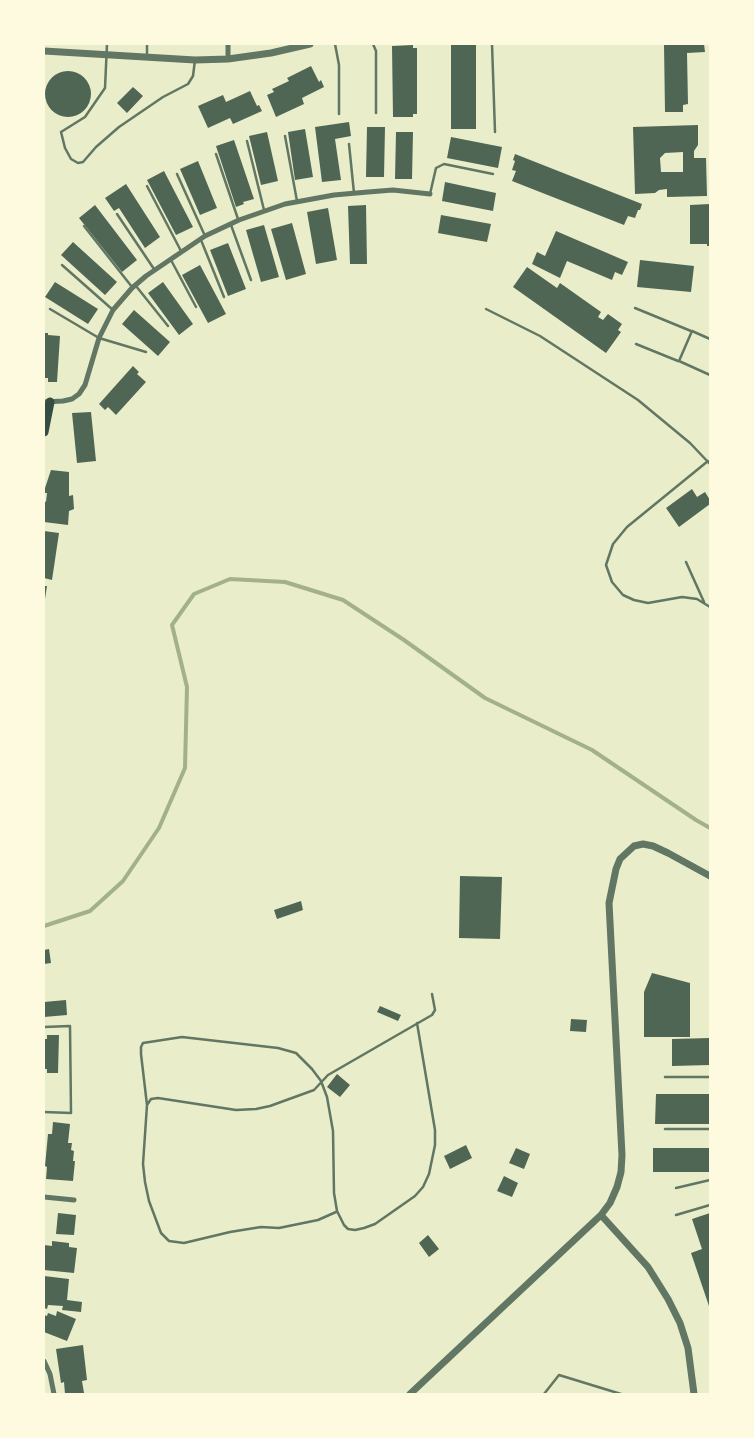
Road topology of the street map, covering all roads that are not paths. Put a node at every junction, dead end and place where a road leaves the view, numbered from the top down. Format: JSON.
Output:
{"nodes":[{"id":1,"x":55,"y":44,"type":"edge"},
{"id":2,"x":107,"y":44,"type":"edge"},
{"id":3,"x":147,"y":44,"type":"edge"},
{"id":4,"x":228,"y":44,"type":"edge"},
{"id":5,"x":310,"y":44,"type":"edge"},
{"id":6,"x":336,"y":44,"type":"edge"},
{"id":7,"x":373,"y":44,"type":"edge"},
{"id":8,"x":492,"y":44,"type":"edge"},
{"id":9,"x":44,"y":51,"type":"edge"},
{"id":10,"x":55,"y":52,"type":"junction"},
{"id":11,"x":107,"y":56,"type":"junction"},
{"id":12,"x":148,"y":58,"type":"junction"},
{"id":13,"x":228,"y":59,"type":"junction"},
{"id":14,"x":195,"y":60,"type":"junction"},
{"id":15,"x":376,"y":113,"type":"dead end"},
{"id":16,"x":339,"y":114,"type":"dead end"},
{"id":17,"x":495,"y":132,"type":"dead end"},
{"id":18,"x":285,"y":136,"type":"dead end"},
{"id":19,"x":247,"y":141,"type":"dead end"},
{"id":20,"x":349,"y":144,"type":"dead end"},
{"id":21,"x":216,"y":154,"type":"dead end"},
{"id":22,"x":177,"y":174,"type":"dead end"},
{"id":23,"x":493,"y":174,"type":"dead end"},
{"id":24,"x":147,"y":186,"type":"dead end"},
{"id":25,"x":354,"y":193,"type":"junction"},
{"id":26,"x":430,"y":194,"type":"joint"},
{"id":27,"x":297,"y":202,"type":"junction"},
{"id":28,"x":264,"y":211,"type":"junction"},
{"id":29,"x":117,"y":214,"type":"dead end"},
{"id":30,"x":239,"y":220,"type":"junction"},
{"id":31,"x":231,"y":224,"type":"junction"},
{"id":32,"x":84,"y":226,"type":"dead end"},
{"id":33,"x":203,"y":237,"type":"junction"},
{"id":34,"x":181,"y":251,"type":"junction"},
{"id":35,"x":170,"y":258,"type":"junction"},
{"id":36,"x":62,"y":265,"type":"dead end"},
{"id":37,"x":154,"y":270,"type":"junction"},
{"id":38,"x":251,"y":280,"type":"dead end"},
{"id":39,"x":134,"y":286,"type":"junction"},
{"id":40,"x":224,"y":297,"type":"dead end"},
{"id":41,"x":196,"y":307,"type":"dead end"},
{"id":42,"x":634,"y":308,"type":"dead end"},
{"id":43,"x":50,"y":309,"type":"dead end"},
{"id":44,"x":486,"y":309,"type":"dead end"},
{"id":45,"x":113,"y":310,"type":"junction"},
{"id":46,"x":168,"y":326,"type":"dead end"},
{"id":47,"x":692,"y":331,"type":"junction"},
{"id":48,"x":99,"y":338,"type":"junction"},
{"id":49,"x":710,"y":339,"type":"edge"},
{"id":50,"x":636,"y":344,"type":"dead end"},
{"id":51,"x":146,"y":352,"type":"dead end"},
{"id":52,"x":679,"y":361,"type":"junction"},
{"id":53,"x":710,"y":375,"type":"edge"},
{"id":54,"x":47,"y":402,"type":"edge"},
{"id":55,"x":44,"y":432,"type":"edge"},
{"id":56,"x":709,"y":462,"type":"edge"},
{"id":57,"x":686,"y":562,"type":"dead end"},
{"id":58,"x":704,"y":602,"type":"junction"},
{"id":59,"x":710,"y":607,"type":"edge"},
{"id":60,"x":710,"y":876,"type":"edge"},
{"id":61,"x":432,"y":994,"type":"dead end"},
{"id":62,"x":417,"y":1024,"type":"junction"},
{"id":63,"x":44,"y":1026,"type":"edge"},
{"id":64,"x":665,"y":1077,"type":"dead end"},
{"id":65,"x":710,"y":1077,"type":"edge"},
{"id":66,"x":321,"y":1081,"type":"junction"},
{"id":67,"x":147,"y":1105,"type":"junction"},
{"id":68,"x":44,"y":1112,"type":"edge"},
{"id":69,"x":665,"y":1129,"type":"dead end"},
{"id":70,"x":710,"y":1129,"type":"edge"},
{"id":71,"x":710,"y":1180,"type":"edge"},
{"id":72,"x":676,"y":1188,"type":"dead end"},
{"id":73,"x":44,"y":1197,"type":"edge"},
{"id":74,"x":74,"y":1200,"type":"dead end"},
{"id":75,"x":710,"y":1205,"type":"edge"},
{"id":76,"x":337,"y":1211,"type":"junction"},
{"id":77,"x":601,"y":1215,"type":"junction"},
{"id":78,"x":676,"y":1215,"type":"dead end"},
{"id":79,"x":44,"y":1361,"type":"edge"},
{"id":80,"x":54,"y":1394,"type":"edge"},
{"id":81,"x":410,"y":1394,"type":"edge"},
{"id":82,"x":544,"y":1394,"type":"edge"},
{"id":83,"x":621,"y":1394,"type":"edge"},
{"id":84,"x":694,"y":1394,"type":"edge"}],
"edges":[{"from":1,"to":10,"type":"street"},
{"from":2,"to":11,"type":"lane"},
{"from":3,"to":12,"type":"lane"},
{"from":4,"to":13,"type":"street"},
{"from":5,"to":13,"type":"street"},
{"from":6,"to":16,"type":"lane"},
{"from":7,"to":15,"type":"lane"},
{"from":8,"to":17,"type":"lane"},
{"from":9,"to":10,"type":"street"},
{"from":10,"to":11,"type":"street"},
{"from":11,"to":12,"type":"street"},
{"from":11,"to":14,"type":"lane"},
{"from":12,"to":14,"type":"street"},
{"from":13,"to":14,"type":"street"},
{"from":18,"to":27,"type":"lane"},
{"from":19,"to":28,"type":"lane"},
{"from":20,"to":25,"type":"lane"},
{"from":21,"to":30,"type":"lane"},
{"from":22,"to":33,"type":"lane"},
{"from":23,"to":26,"type":"lane"},
{"from":24,"to":34,"type":"lane"},
{"from":25,"to":26,"type":"street"},
{"from":25,"to":27,"type":"street"},
{"from":27,"to":28,"type":"street"},
{"from":28,"to":30,"type":"street"},
{"from":29,"to":37,"type":"lane"},
{"from":30,"to":31,"type":"street"},
{"from":31,"to":33,"type":"street"},
{"from":31,"to":38,"type":"lane"},
{"from":32,"to":39,"type":"lane"},
{"from":33,"to":34,"type":"street"},
{"from":33,"to":40,"type":"lane"},
{"from":34,"to":35,"type":"street"},
{"from":35,"to":37,"type":"street"},
{"from":35,"to":41,"type":"lane"},
{"from":36,"to":45,"type":"lane"},
{"from":37,"to":39,"type":"street"},
{"from":39,"to":45,"type":"street"},
{"from":39,"to":46,"type":"lane"},
{"from":42,"to":47,"type":"lane"},
{"from":43,"to":48,"type":"lane"},
{"from":44,"to":56,"type":"lane"},
{"from":45,"to":48,"type":"street"},
{"from":47,"to":49,"type":"lane"},
{"from":47,"to":52,"type":"lane"},
{"from":48,"to":51,"type":"lane"},
{"from":48,"to":54,"type":"street"},
{"from":50,"to":52,"type":"lane"},
{"from":52,"to":53,"type":"lane"},
{"from":54,"to":55,"type":"main road"},
{"from":56,"to":58,"type":"lane"},
{"from":57,"to":58,"type":"lane"},
{"from":58,"to":59,"type":"lane"},
{"from":60,"to":77,"type":"street"},
{"from":61,"to":62,"type":"lane"},
{"from":62,"to":66,"type":"lane"},
{"from":62,"to":76,"type":"lane"},
{"from":63,"to":68,"type":"lane"},
{"from":64,"to":65,"type":"lane"},
{"from":66,"to":67,"type":"lane"},
{"from":66,"to":67,"type":"lane"},
{"from":66,"to":76,"type":"lane"},
{"from":67,"to":76,"type":"lane"},
{"from":69,"to":70,"type":"lane"},
{"from":71,"to":72,"type":"lane"},
{"from":73,"to":74,"type":"street"},
{"from":75,"to":78,"type":"lane"},
{"from":77,"to":81,"type":"street"},
{"from":77,"to":84,"type":"street"},
{"from":79,"to":80,"type":"street"},
{"from":82,"to":83,"type":"lane"}]}
